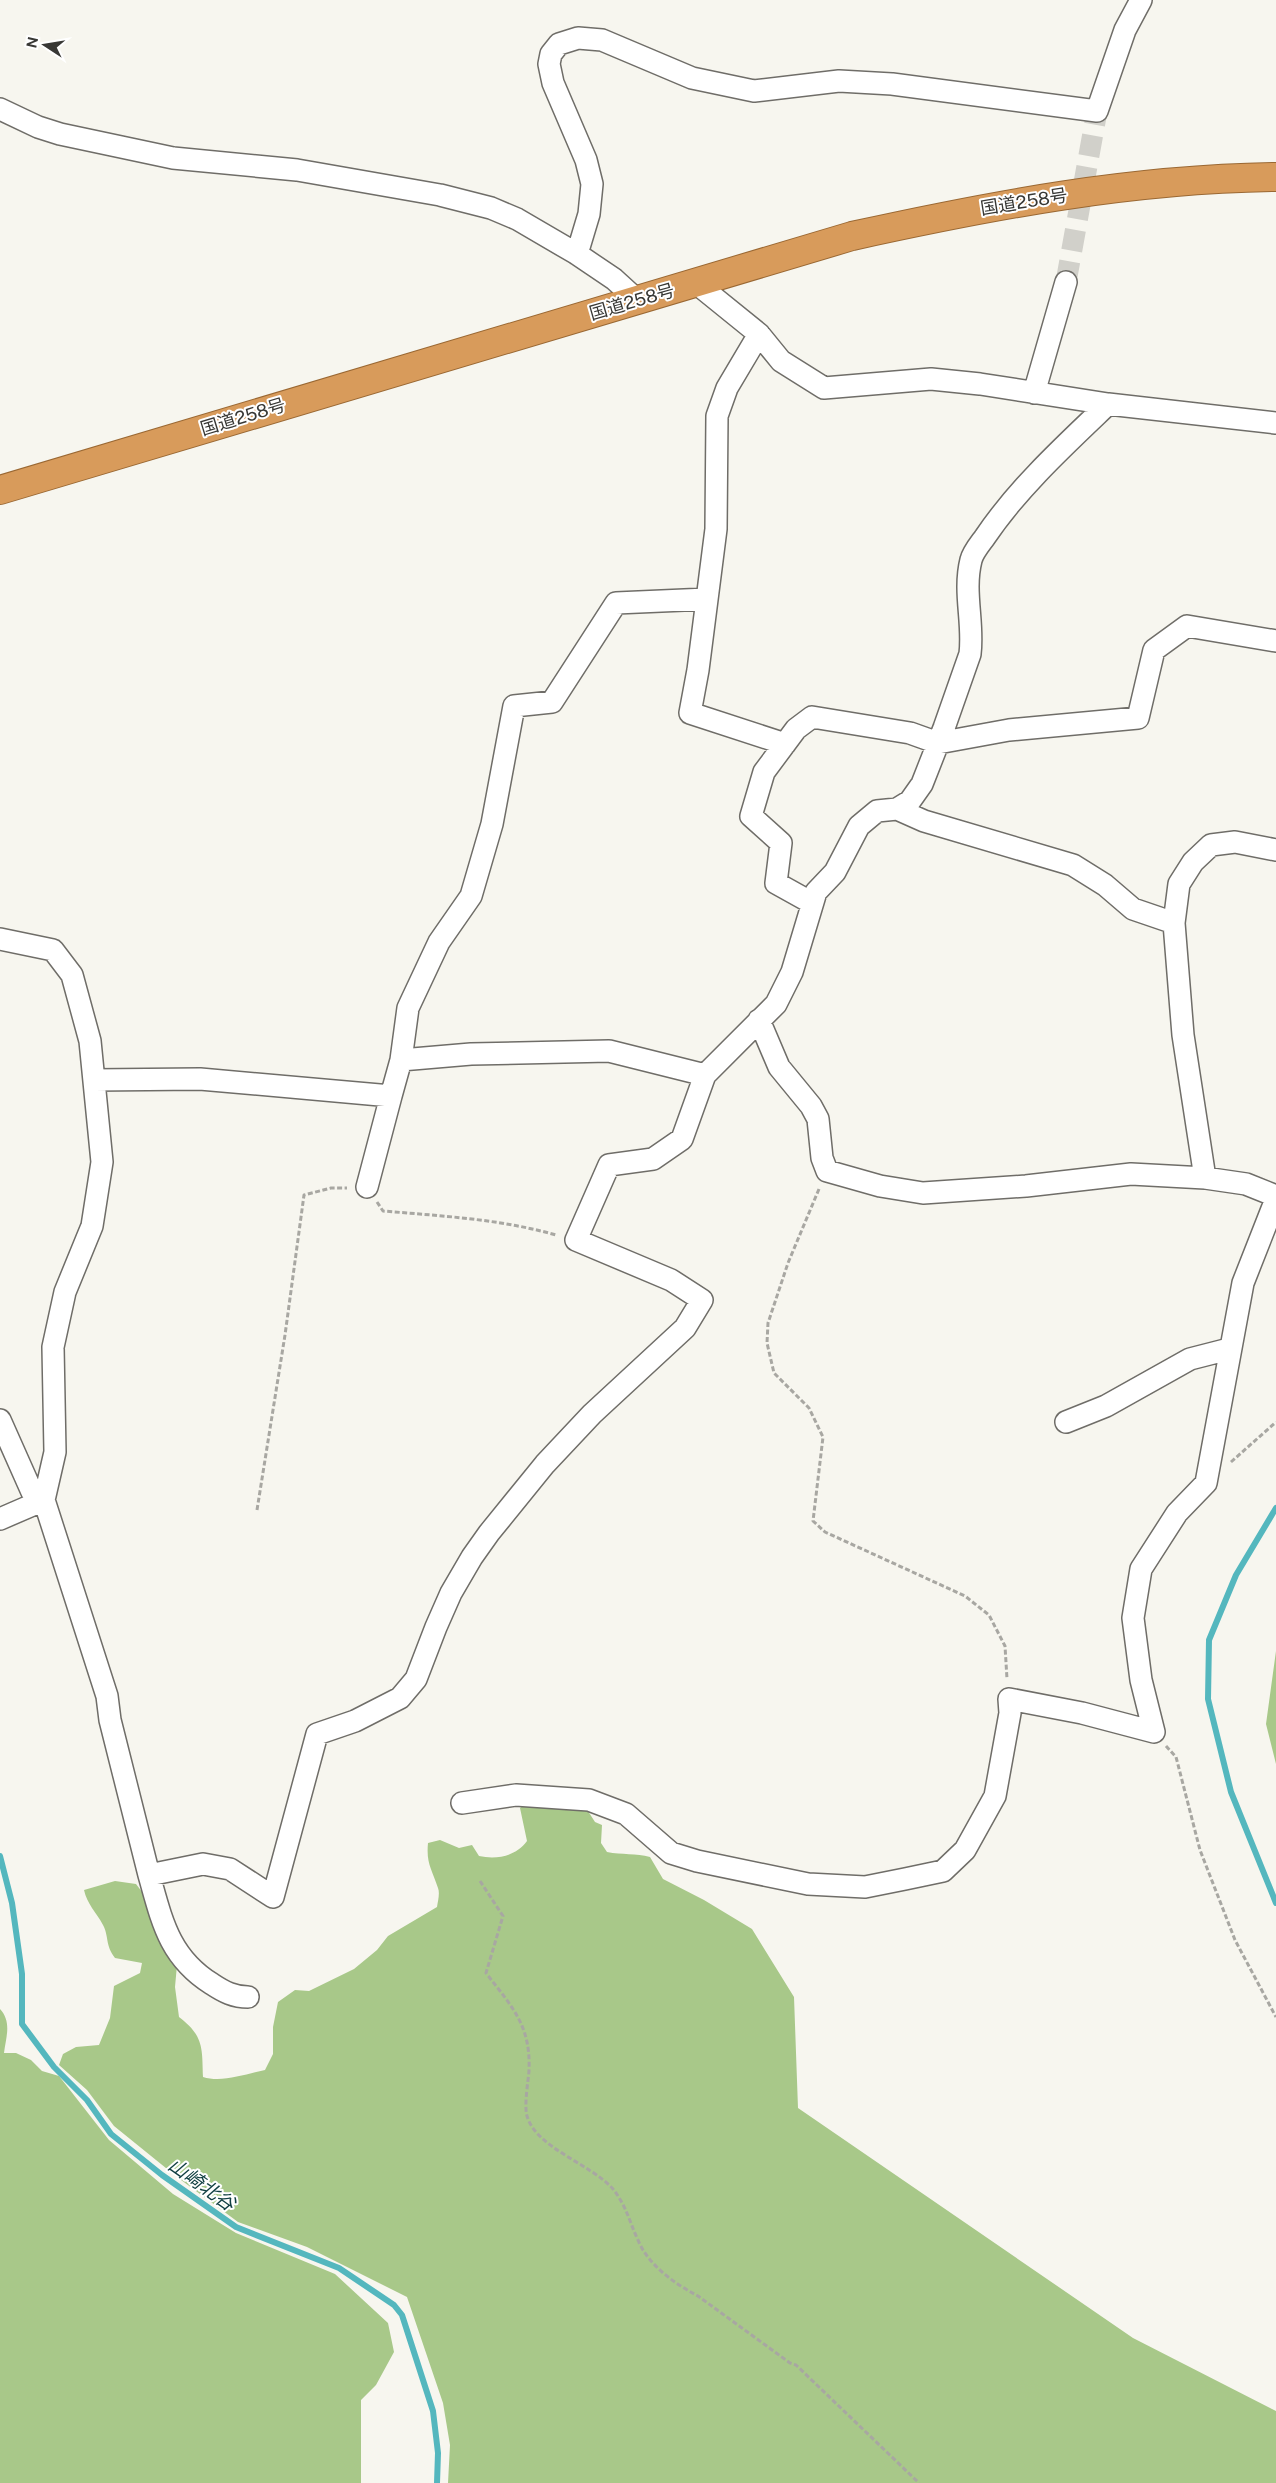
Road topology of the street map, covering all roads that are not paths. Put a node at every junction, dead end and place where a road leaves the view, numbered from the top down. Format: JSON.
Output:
{"nodes":[{"id":1,"x":1141,"y":0,"type":"edge"},
{"id":2,"x":0,"y":110,"type":"edge"},
{"id":3,"x":1276,"y":177,"type":"edge"},
{"id":4,"x":577,"y":254,"type":"junction"},
{"id":5,"x":1066,"y":282,"type":"tunnel mouth"},
{"id":6,"x":696,"y":283,"type":"junction"},
{"id":7,"x":637,"y":300,"type":"junction"},
{"id":8,"x":759,"y":334,"type":"junction"},
{"id":9,"x":1034,"y":393,"type":"junction"},
{"id":10,"x":1108,"y":404,"type":"junction"},
{"id":11,"x":1276,"y":423,"type":"edge"},
{"id":12,"x":0,"y":490,"type":"edge"},
{"id":13,"x":707,"y":599,"type":"junction"},
{"id":14,"x":1276,"y":641,"type":"edge"},
{"id":15,"x":938,"y":743,"type":"junction"},
{"id":16,"x":785,"y":744,"type":"junction"},
{"id":17,"x":897,"y":809,"type":"junction"},
{"id":18,"x":1276,"y":850,"type":"edge"},
{"id":19,"x":812,"y":903,"type":"junction"},
{"id":20,"x":1174,"y":923,"type":"junction"},
{"id":21,"x":0,"y":939,"type":"edge"},
{"id":22,"x":759,"y":1020,"type":"junction"},
{"id":23,"x":402,"y":1060,"type":"junction"},
{"id":24,"x":705,"y":1075,"type":"junction"},
{"id":25,"x":94,"y":1080,"type":"junction"},
{"id":26,"x":391,"y":1096,"type":"junction"},
{"id":27,"x":1204,"y":1178,"type":"junction"},
{"id":28,"x":367,"y":1187,"type":"road end"},
{"id":29,"x":1276,"y":1197,"type":"edge"},
{"id":30,"x":1229,"y":1349,"type":"junction"},
{"id":31,"x":0,"y":1420,"type":"edge"},
{"id":32,"x":1066,"y":1422,"type":"dead end"},
{"id":33,"x":44,"y":1500,"type":"junction"},
{"id":34,"x":0,"y":1519,"type":"edge"},
{"id":35,"x":462,"y":1803,"type":"dead end"},
{"id":36,"x":149,"y":1875,"type":"junction"},
{"id":37,"x":248,"y":1997,"type":"dead end"}],
"edges":[{"from":1,"to":4,"type":"street"},
{"from":2,"to":4,"type":"street"},
{"from":3,"to":6,"type":"highway","name":"国道258号"},
{"from":4,"to":7,"type":"street"},
{"from":5,"to":9,"type":"street"},
{"from":6,"to":7,"type":"highway","name":"国道258号"},
{"from":6,"to":8,"type":"street"},
{"from":7,"to":12,"type":"highway","name":"国道258号"},
{"from":8,"to":9,"type":"street"},
{"from":8,"to":13,"type":"street"},
{"from":9,"to":10,"type":"street"},
{"from":10,"to":11,"type":"street"},
{"from":10,"to":15,"type":"street"},
{"from":13,"to":16,"type":"street"},
{"from":13,"to":23,"type":"street"},
{"from":14,"to":15,"type":"street"},
{"from":15,"to":16,"type":"street"},
{"from":15,"to":17,"type":"street"},
{"from":16,"to":19,"type":"street"},
{"from":17,"to":19,"type":"street"},
{"from":17,"to":20,"type":"street"},
{"from":18,"to":20,"type":"street"},
{"from":19,"to":22,"type":"street"},
{"from":20,"to":27,"type":"street"},
{"from":21,"to":25,"type":"street"},
{"from":22,"to":24,"type":"street"},
{"from":22,"to":27,"type":"street"},
{"from":23,"to":24,"type":"street"},
{"from":23,"to":26,"type":"street"},
{"from":24,"to":36,"type":"street"},
{"from":25,"to":26,"type":"street"},
{"from":25,"to":33,"type":"street"},
{"from":26,"to":28,"type":"street"},
{"from":27,"to":29,"type":"street"},
{"from":29,"to":30,"type":"street"},
{"from":30,"to":32,"type":"street"},
{"from":30,"to":35,"type":"street"},
{"from":31,"to":33,"type":"street"},
{"from":33,"to":34,"type":"street"},
{"from":33,"to":36,"type":"street"},
{"from":36,"to":37,"type":"street"}]}
